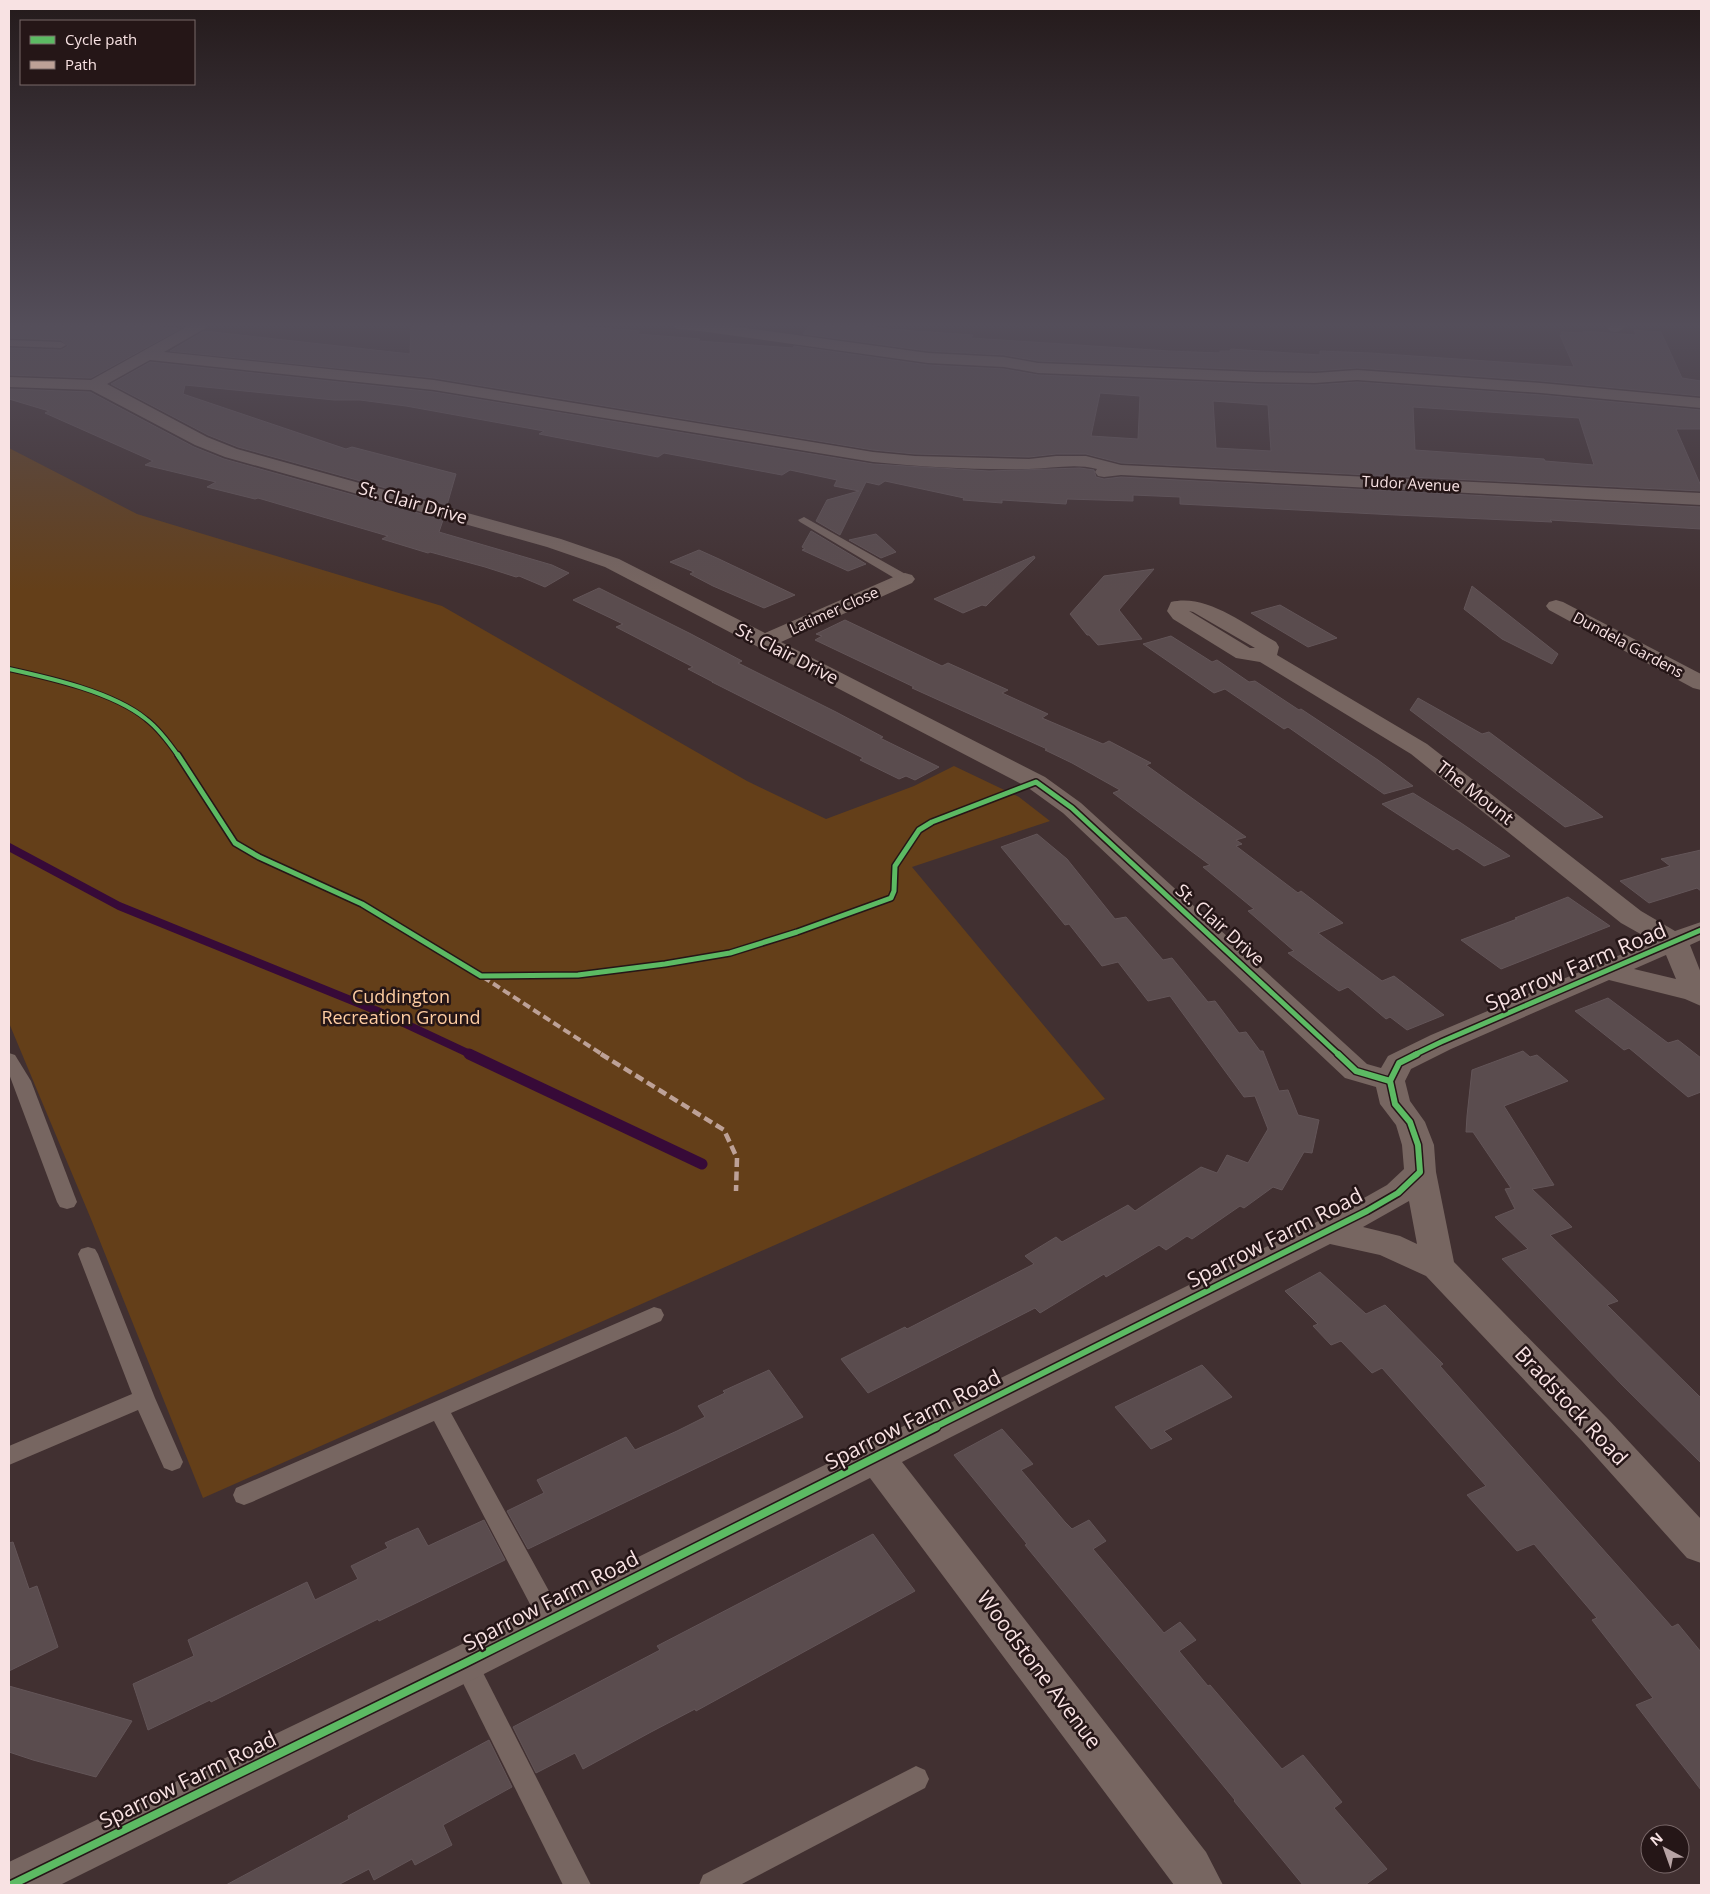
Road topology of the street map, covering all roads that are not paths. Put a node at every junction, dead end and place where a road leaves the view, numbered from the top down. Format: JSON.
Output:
{"nodes":[{"id":1,"x":150,"y":414,"type":"edge"},
{"id":2,"x":613,"y":414,"type":"edge"},
{"id":3,"x":1701,"y":499,"type":"edge"},
{"id":4,"x":804,"y":520,"type":"dead end"},
{"id":5,"x":905,"y":579,"type":"joint"},
{"id":6,"x":1556,"y":606,"type":"dead end"},
{"id":7,"x":763,"y":642,"type":"junction"},
{"id":8,"x":1266,"y":657,"type":"dead end"},
{"id":9,"x":1701,"y":683,"type":"edge"},
{"id":10,"x":1701,"y":930,"type":"edge"},
{"id":11,"x":1675,"y":942,"type":"junction"},
{"id":12,"x":1606,"y":971,"type":"junction"},
{"id":13,"x":1698,"y":995,"type":"edge"},
{"id":14,"x":9,"y":1059,"type":"edge"},
{"id":15,"x":1390,"y":1081,"type":"junction"},
{"id":16,"x":15,"y":1083,"type":"edge"},
{"id":17,"x":1420,"y":1172,"type":"junction"},
{"id":18,"x":67,"y":1202,"type":"dead end"},
{"id":19,"x":1327,"y":1230,"type":"junction"},
{"id":20,"x":88,"y":1254,"type":"dead end"},
{"id":21,"x":1438,"y":1267,"type":"junction"},
{"id":22,"x":654,"y":1315,"type":"dead end"},
{"id":23,"x":144,"y":1398,"type":"junction"},
{"id":24,"x":438,"y":1409,"type":"junction"},
{"id":25,"x":9,"y":1456,"type":"edge"},
{"id":26,"x":876,"y":1457,"type":"junction"},
{"id":27,"x":172,"y":1462,"type":"dead end"},
{"id":28,"x":244,"y":1495,"type":"dead end"},
{"id":29,"x":1701,"y":1546,"type":"edge"},
{"id":30,"x":551,"y":1620,"type":"junction"},
{"id":31,"x":465,"y":1663,"type":"junction"},
{"id":32,"x":916,"y":1779,"type":"dead end"},
{"id":33,"x":12,"y":1885,"type":"edge"},
{"id":34,"x":576,"y":1885,"type":"edge"},
{"id":35,"x":714,"y":1885,"type":"edge"},
{"id":36,"x":1200,"y":1885,"type":"edge"}],
"edges":[{"from":1,"to":7,"type":"street","name":"St. Clair Drive"},
{"from":2,"to":3,"type":"street","name":"Tudor Avenue"},
{"from":4,"to":5,"type":"lane"},
{"from":5,"to":7,"type":"street","name":"Latimer Close"},
{"from":6,"to":9,"type":"street","name":"Dundela Gardens"},
{"from":7,"to":15,"type":"street","name":"St. Clair Drive"},
{"from":8,"to":11,"type":"street","name":"The Mount"},
{"from":10,"to":11,"type":"street","name":"Sparrow Farm Road"},
{"from":11,"to":12,"type":"street","name":"Sparrow Farm Road"},
{"from":11,"to":13,"type":"street"},
{"from":12,"to":13,"type":"street"},
{"from":12,"to":15,"type":"street","name":"Sparrow Farm Road"},
{"from":14,"to":16,"type":"lane"},
{"from":15,"to":17,"type":"street"},
{"from":16,"to":18,"type":"lane"},
{"from":17,"to":19,"type":"street","name":"Sparrow Farm Road"},
{"from":17,"to":21,"type":"street"},
{"from":19,"to":21,"type":"street","name":"Bradstock Road"},
{"from":19,"to":26,"type":"street","name":"Sparrow Farm Road"},
{"from":20,"to":23,"type":"lane"},
{"from":21,"to":29,"type":"street","name":"Bradstock Road"},
{"from":22,"to":24,"type":"lane"},
{"from":23,"to":25,"type":"lane"},
{"from":23,"to":27,"type":"lane"},
{"from":24,"to":28,"type":"lane"},
{"from":24,"to":30,"type":"lane"},
{"from":26,"to":30,"type":"street","name":"Sparrow Farm Road"},
{"from":26,"to":36,"type":"street","name":"Woodstone Avenue"},
{"from":30,"to":31,"type":"street","name":"Sparrow Farm Road"},
{"from":31,"to":33,"type":"street","name":"Sparrow Farm Road"},
{"from":31,"to":34,"type":"lane"},
{"from":32,"to":35,"type":"lane"}]}
